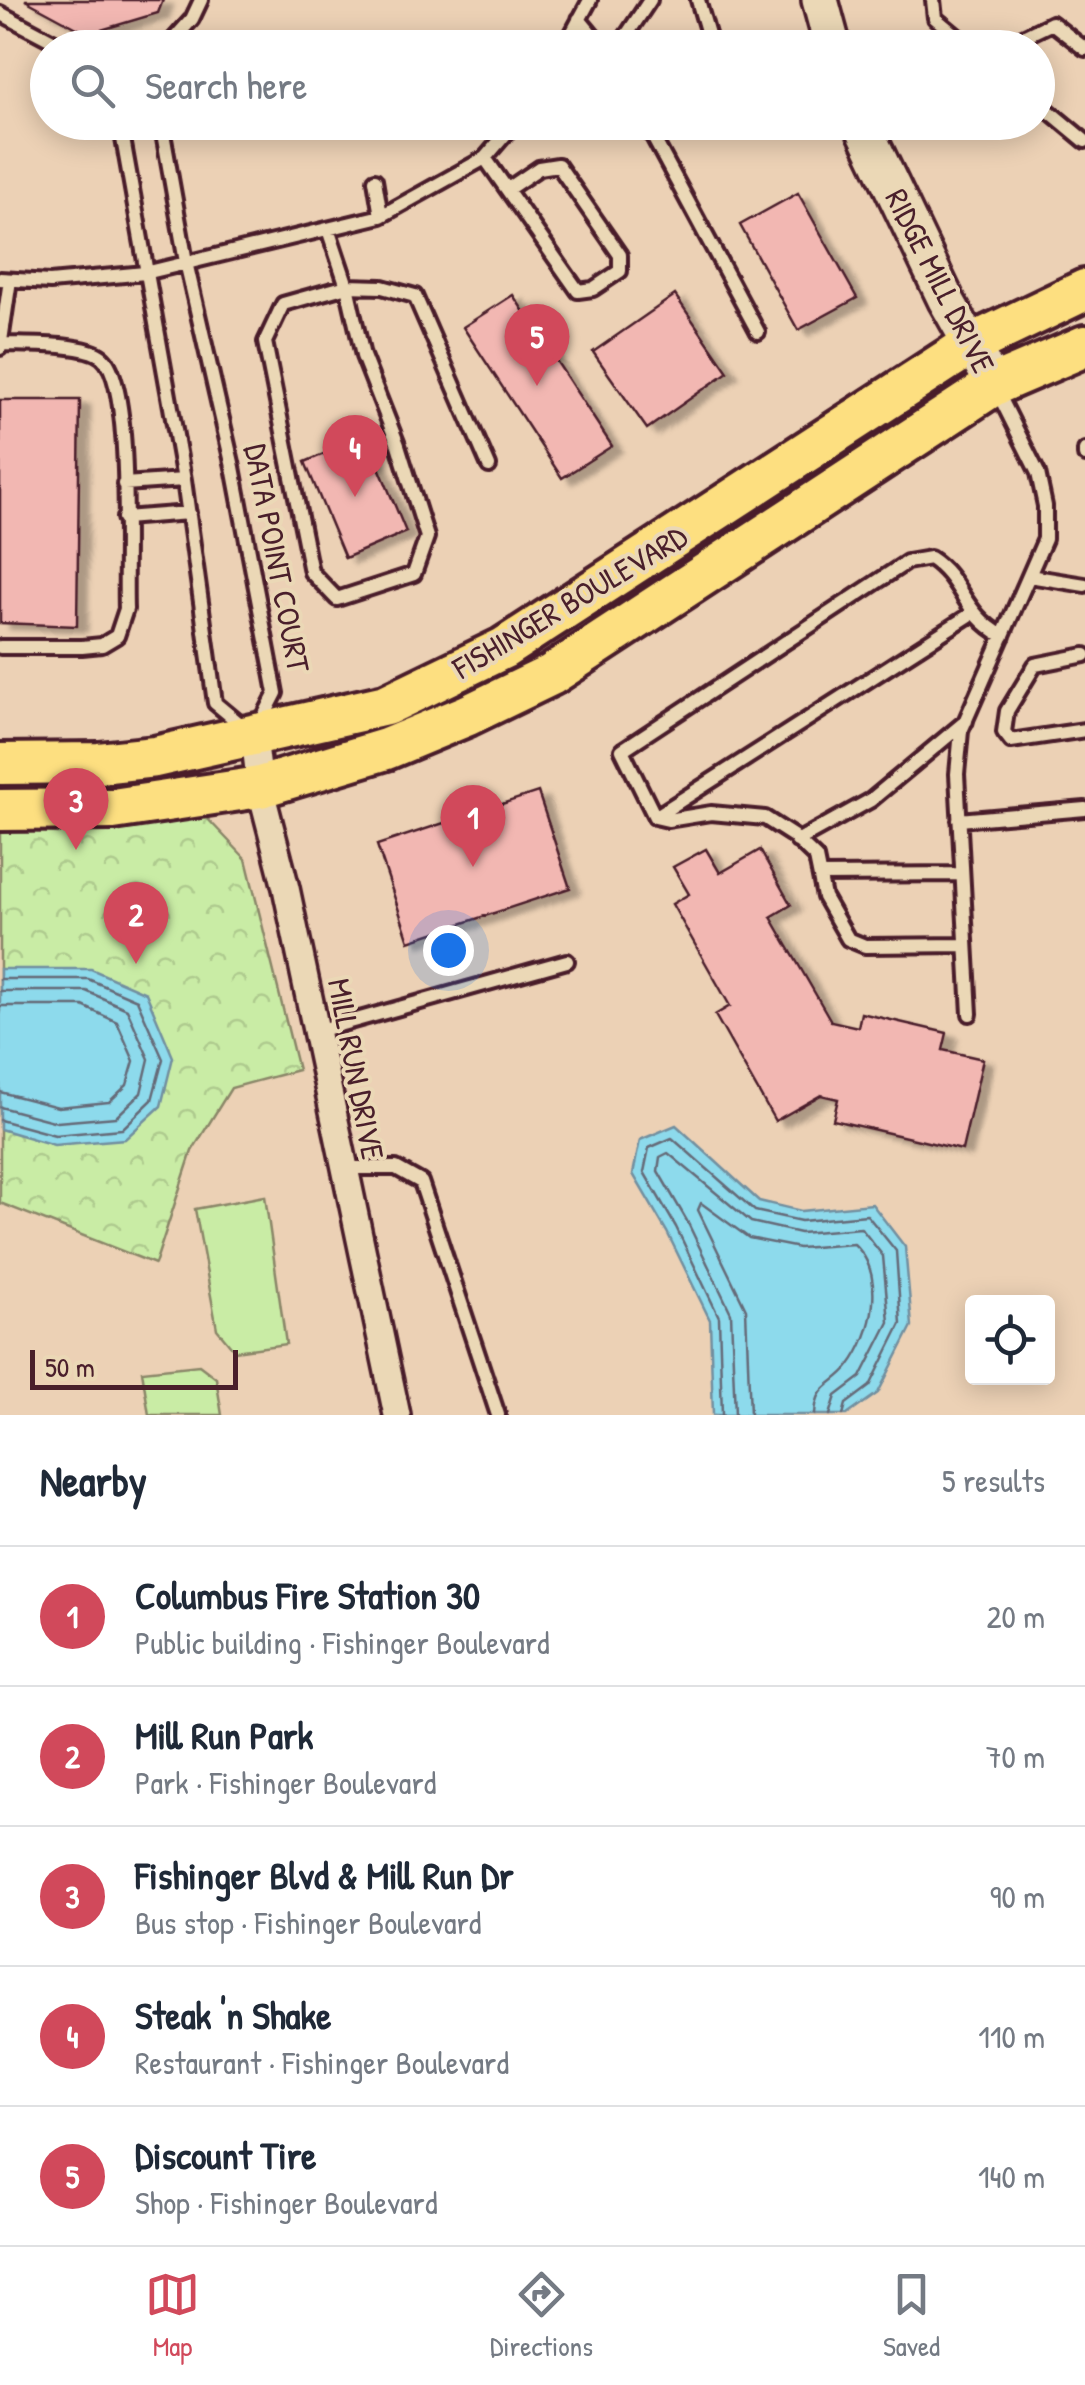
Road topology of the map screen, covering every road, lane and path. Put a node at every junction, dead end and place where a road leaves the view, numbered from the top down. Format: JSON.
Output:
{"nodes":[{"id":1,"x":202,"y":0,"type":"edge"},
{"id":2,"x":590,"y":0,"type":"edge"},
{"id":3,"x":650,"y":0,"type":"edge"},
{"id":4,"x":698,"y":0,"type":"edge"},
{"id":5,"x":820,"y":0,"type":"edge"},
{"id":6,"x":933,"y":0,"type":"edge"},
{"id":7,"x":0,"y":13,"type":"edge"},
{"id":8,"x":580,"y":19,"type":"junction"},
{"id":9,"x":32,"y":30,"type":"edge"},
{"id":10,"x":182,"y":30,"type":"edge"},
{"id":11,"x":574,"y":30,"type":"edge"},
{"id":12,"x":589,"y":30,"type":"edge"},
{"id":13,"x":630,"y":30,"type":"edge"},
{"id":14,"x":707,"y":30,"type":"edge"},
{"id":15,"x":828,"y":30,"type":"edge"},
{"id":16,"x":949,"y":30,"type":"edge"},
{"id":17,"x":1037,"y":30,"type":"edge"},
{"id":18,"x":1085,"y":50,"type":"edge"},
{"id":19,"x":1055,"y":116,"type":"edge"},
{"id":20,"x":123,"y":140,"type":"edge"},
{"id":21,"x":163,"y":140,"type":"edge"},
{"id":22,"x":500,"y":140,"type":"edge"},
{"id":23,"x":654,"y":140,"type":"edge"},
{"id":24,"x":870,"y":140,"type":"edge"},
{"id":25,"x":1085,"y":141,"type":"edge"},
{"id":26,"x":485,"y":158,"type":"junction"},
{"id":27,"x":375,"y":180,"type":"dead end"},
{"id":28,"x":508,"y":189,"type":"junction"},
{"id":29,"x":381,"y":216,"type":"junction"},
{"id":30,"x":328,"y":229,"type":"junction"},
{"id":31,"x":186,"y":262,"type":"junction"},
{"id":32,"x":145,"y":272,"type":"junction"},
{"id":33,"x":5,"y":279,"type":"edge"},
{"id":34,"x":346,"y":286,"type":"junction"},
{"id":35,"x":1085,"y":290,"type":"edge"},
{"id":36,"x":758,"y":332,"type":"dead end"},
{"id":37,"x":972,"y":344,"type":"junction"},
{"id":38,"x":2,"y":346,"type":"edge"},
{"id":39,"x":1085,"y":346,"type":"edge"},
{"id":40,"x":994,"y":385,"type":"junction"},
{"id":41,"x":489,"y":466,"type":"dead end"},
{"id":42,"x":184,"y":480,"type":"junction"},
{"id":43,"x":124,"y":484,"type":"junction"},
{"id":44,"x":189,"y":512,"type":"junction"},
{"id":45,"x":124,"y":518,"type":"junction"},
{"id":46,"x":1028,"y":576,"type":"junction"},
{"id":47,"x":1085,"y":585,"type":"edge"},
{"id":48,"x":973,"y":613,"type":"junction"},
{"id":49,"x":1002,"y":636,"type":"junction"},
{"id":50,"x":0,"y":646,"type":"edge"},
{"id":51,"x":1085,"y":655,"type":"edge"},
{"id":52,"x":966,"y":720,"type":"junction"},
{"id":53,"x":1085,"y":730,"type":"edge"},
{"id":54,"x":254,"y":736,"type":"junction"},
{"id":55,"x":0,"y":764,"type":"edge"},
{"id":56,"x":260,"y":787,"type":"junction"},
{"id":57,"x":1085,"y":808,"type":"edge"},
{"id":58,"x":0,"y":810,"type":"edge"},
{"id":59,"x":654,"y":817,"type":"junction"},
{"id":60,"x":960,"y":820,"type":"junction"},
{"id":61,"x":798,"y":840,"type":"junction"},
{"id":62,"x":962,"y":874,"type":"junction"},
{"id":63,"x":820,"y":875,"type":"junction"},
{"id":64,"x":966,"y":945,"type":"junction"},
{"id":65,"x":567,"y":962,"type":"dead end"},
{"id":66,"x":970,"y":1014,"type":"dead end"},
{"id":67,"x":317,"y":1032,"type":"junction"},
{"id":68,"x":342,"y":1168,"type":"junction"},
{"id":69,"x":397,"y":1415,"type":"edge"},
{"id":70,"x":498,"y":1415,"type":"edge"}],
"edges":[{"from":1,"to":10,"type":"lane"},
{"from":2,"to":8,"type":"lane"},
{"from":3,"to":13,"type":"lane"},
{"from":4,"to":14,"type":"lane"},
{"from":5,"to":15,"type":"main road"},
{"from":6,"to":16,"type":"lane"},
{"from":7,"to":9,"type":"lane"},
{"from":8,"to":11,"type":"lane"},
{"from":8,"to":12,"type":"lane"},
{"from":17,"to":18,"type":"lane"},
{"from":19,"to":25,"type":"lane"},
{"from":20,"to":32,"type":"lane"},
{"from":21,"to":31,"type":"lane","name":"DATA POINT COURT"},
{"from":22,"to":26,"type":"lane"},
{"from":23,"to":36,"type":"lane"},
{"from":24,"to":37,"type":"main road","name":"RIDGE MILL DRIVE"},
{"from":26,"to":28,"type":"lane"},
{"from":26,"to":29,"type":"lane"},
{"from":27,"to":29,"type":"lane"},
{"from":28,"to":28,"type":"lane"},
{"from":29,"to":30,"type":"lane"},
{"from":30,"to":31,"type":"lane"},
{"from":30,"to":34,"type":"lane"},
{"from":31,"to":32,"type":"lane"},
{"from":31,"to":54,"type":"lane","name":"DATA POINT COURT"},
{"from":32,"to":33,"type":"lane"},
{"from":32,"to":42,"type":"lane"},
{"from":33,"to":38,"type":"lane"},
{"from":34,"to":34,"type":"lane"},
{"from":34,"to":41,"type":"lane"},
{"from":35,"to":37,"type":"main road","name":"FISHINGER BOULEVARD"},
{"from":37,"to":40,"type":"main road","name":"RIDGE MILL DRIVE"},
{"from":37,"to":54,"type":"main road","name":"FISHINGER BOULEVARD"},
{"from":38,"to":43,"type":"lane"},
{"from":39,"to":40,"type":"main road","name":"FISHINGER BOULEVARD"},
{"from":40,"to":46,"type":"lane"},
{"from":40,"to":56,"type":"main road","name":"FISHINGER BOULEVARD"},
{"from":42,"to":43,"type":"lane"},
{"from":42,"to":44,"type":"lane"},
{"from":43,"to":45,"type":"lane"},
{"from":44,"to":45,"type":"lane"},
{"from":44,"to":54,"type":"lane"},
{"from":45,"to":50,"type":"lane"},
{"from":46,"to":47,"type":"lane"},
{"from":46,"to":49,"type":"lane"},
{"from":48,"to":49,"type":"lane"},
{"from":48,"to":59,"type":"lane"},
{"from":48,"to":59,"type":"lane"},
{"from":49,"to":52,"type":"lane"},
{"from":51,"to":53,"type":"lane"},
{"from":52,"to":60,"type":"lane"},
{"from":52,"to":61,"type":"lane"},
{"from":54,"to":55,"type":"main road","name":"FISHINGER BOULEVARD"},
{"from":54,"to":56,"type":"street","name":"MILL RUN DRIVE"},
{"from":56,"to":58,"type":"main road","name":"FISHINGER BOULEVARD"},
{"from":56,"to":67,"type":"street","name":"MILL RUN DRIVE"},
{"from":57,"to":60,"type":"lane"},
{"from":59,"to":61,"type":"lane"},
{"from":60,"to":62,"type":"lane"},
{"from":61,"to":63,"type":"lane"},
{"from":62,"to":63,"type":"lane"},
{"from":62,"to":64,"type":"lane"},
{"from":63,"to":64,"type":"lane"},
{"from":64,"to":66,"type":"lane"},
{"from":65,"to":67,"type":"lane"},
{"from":67,"to":68,"type":"street","name":"MILL RUN DRIVE"},
{"from":68,"to":69,"type":"street","name":"MILL RUN DRIVE"},
{"from":68,"to":70,"type":"lane"}]}
